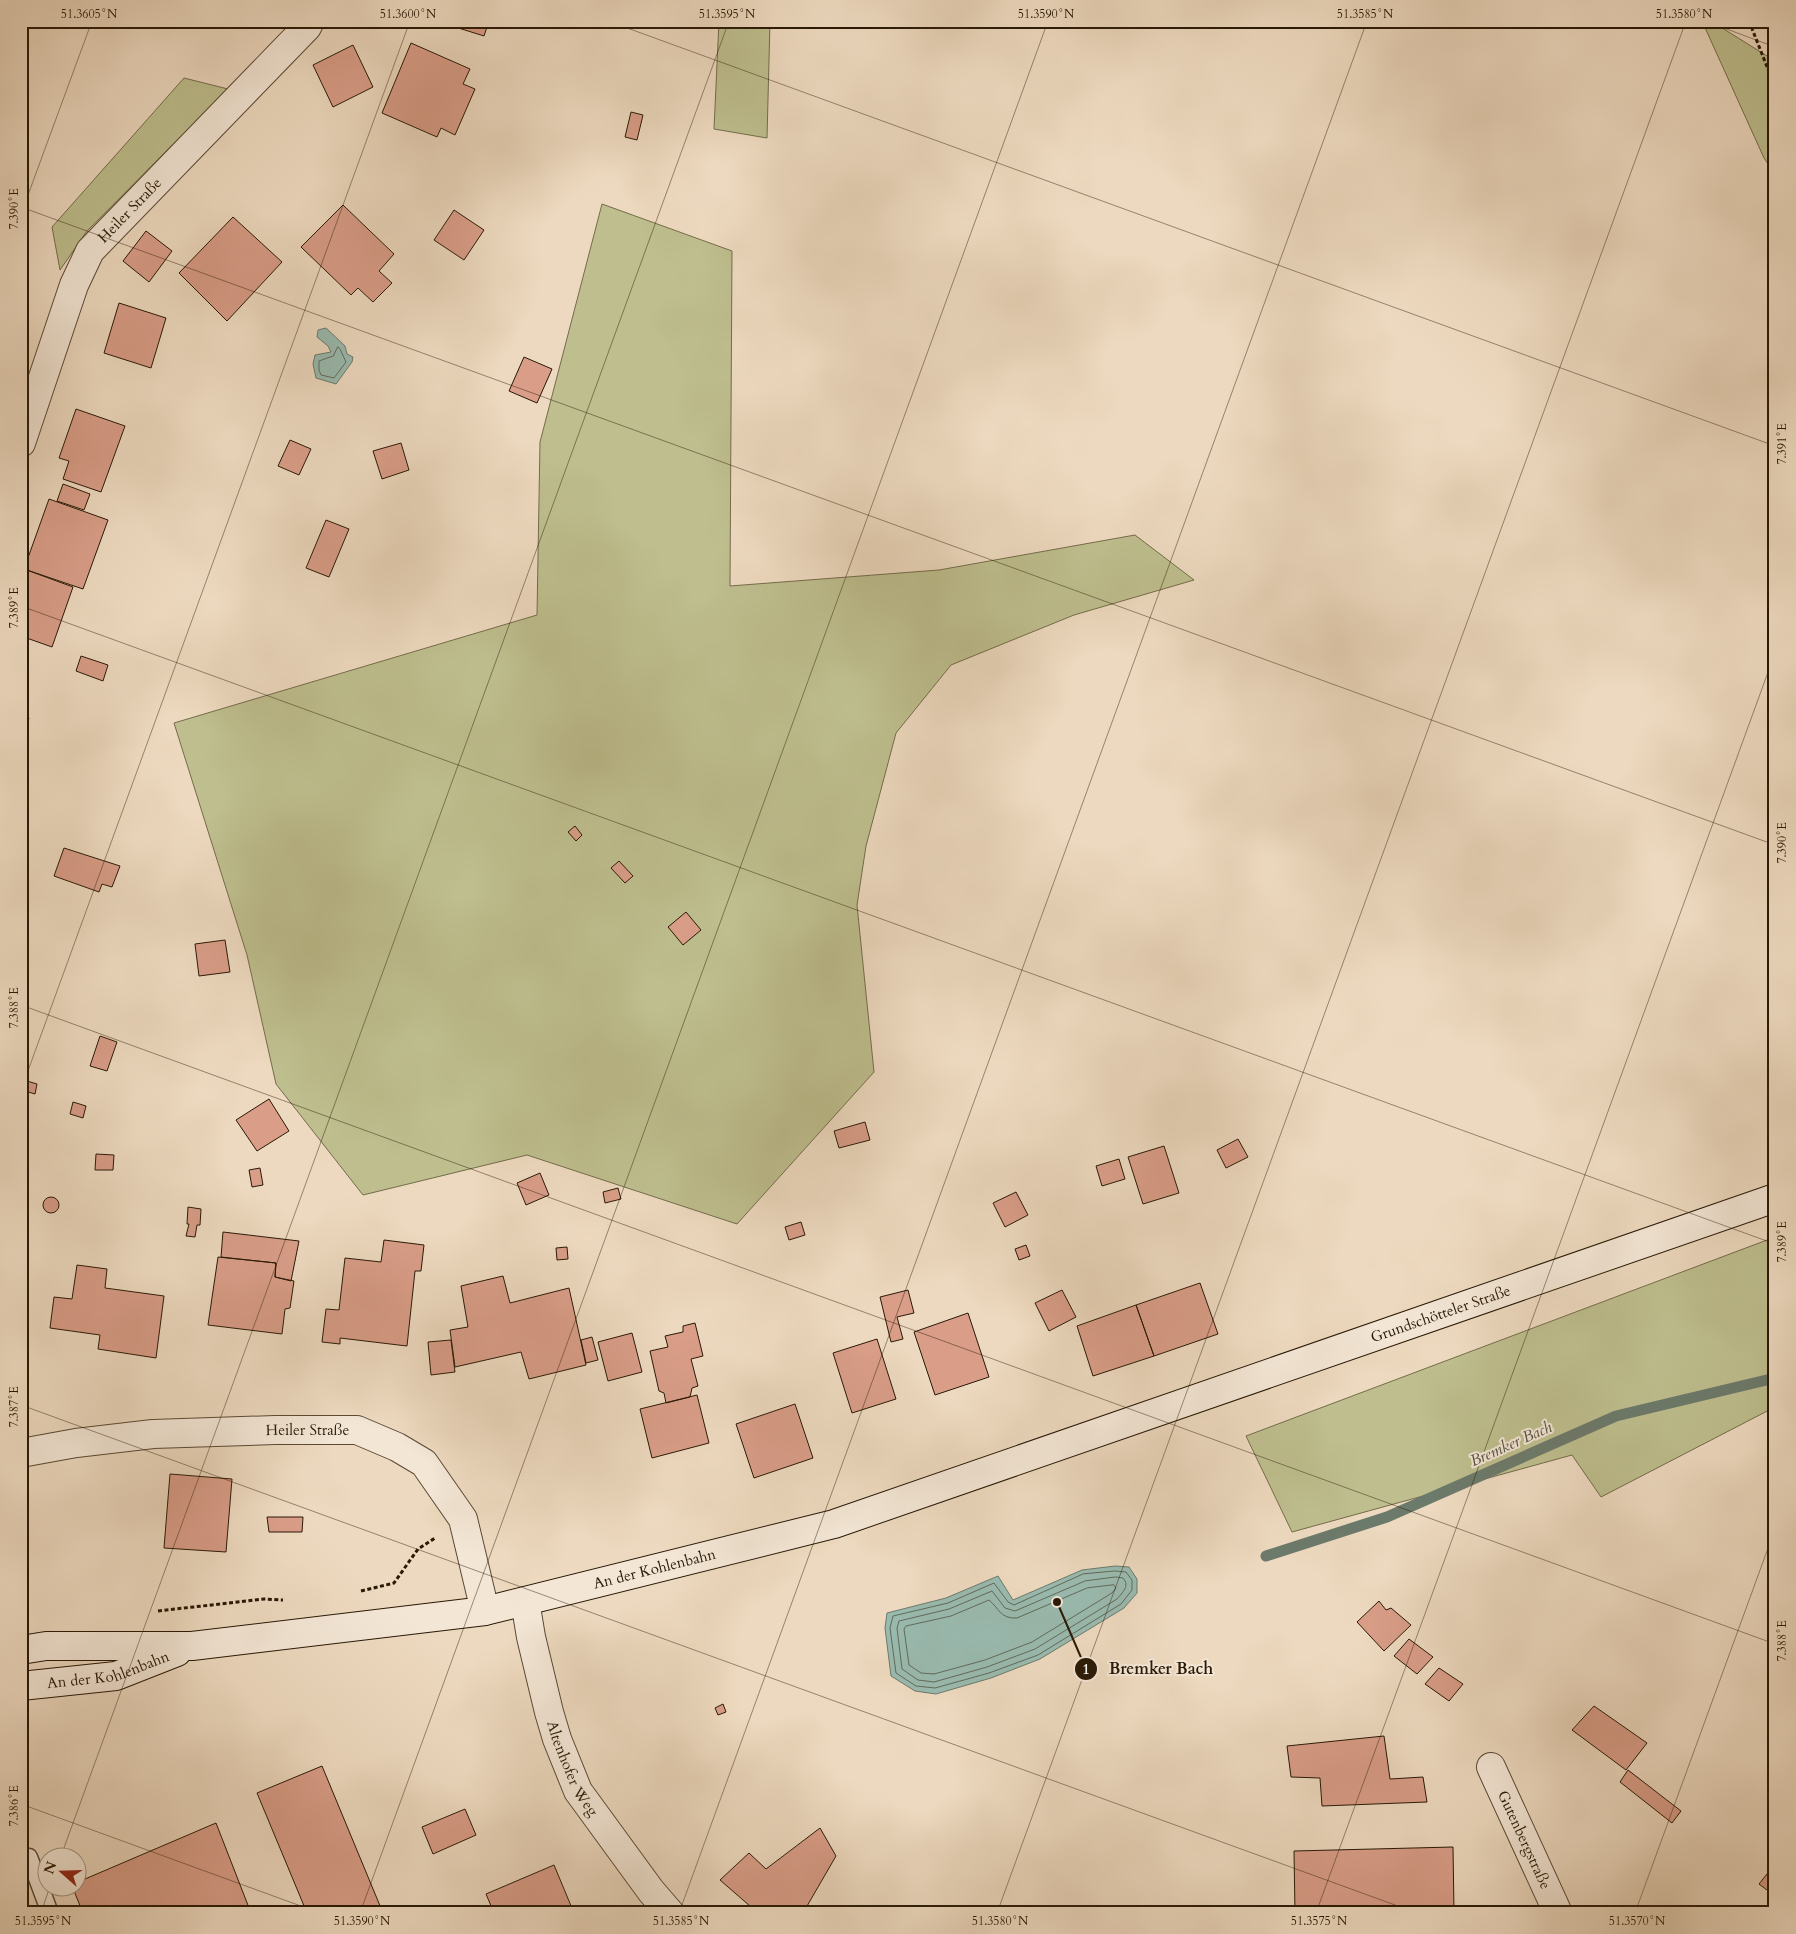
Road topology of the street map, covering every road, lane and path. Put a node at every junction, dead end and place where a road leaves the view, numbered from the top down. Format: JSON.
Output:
{"nodes":[{"id":1,"x":310,"y":21,"type":"edge"},
{"id":2,"x":1749,"y":21,"type":"edge"},
{"id":3,"x":1775,"y":88,"type":"edge"},
{"id":4,"x":21,"y":444,"type":"edge"},
{"id":5,"x":1775,"y":1198,"type":"edge"},
{"id":6,"x":1105,"y":1430,"type":"joint"},
{"id":7,"x":21,"y":1453,"type":"edge"},
{"id":8,"x":463,"y":1519,"type":"junction"},
{"id":9,"x":357,"y":1592,"type":"dead end"},
{"id":10,"x":292,"y":1601,"type":"dead end"},
{"id":11,"x":526,"y":1601,"type":"junction"},
{"id":12,"x":158,"y":1611,"type":"dead end"},
{"id":13,"x":485,"y":1611,"type":"junction"},
{"id":14,"x":192,"y":1646,"type":"junction"},
{"id":15,"x":21,"y":1650,"type":"edge"},
{"id":16,"x":21,"y":1686,"type":"edge"},
{"id":17,"x":1491,"y":1768,"type":"dead end"},
{"id":18,"x":29,"y":1857,"type":"dead end"},
{"id":19,"x":50,"y":1913,"type":"edge"},
{"id":20,"x":670,"y":1913,"type":"edge"},
{"id":21,"x":1558,"y":1913,"type":"edge"}],
"edges":[{"from":1,"to":4,"type":"main road","name":"Heiler Straße"},
{"from":2,"to":3,"type":"path"},
{"from":5,"to":6,"type":"main road","name":"Grundschötteler Straße"},
{"from":6,"to":11,"type":"main road","name":"An der Kohlenbahn"},
{"from":7,"to":8,"type":"main road","name":"Heiler Straße"},
{"from":8,"to":9,"type":"path"},
{"from":8,"to":13,"type":"main road","name":"Heiler Straße"},
{"from":10,"to":12,"type":"path"},
{"from":11,"to":13,"type":"main road","name":"An der Kohlenbahn"},
{"from":11,"to":20,"type":"main road","name":"Altenhofer Weg"},
{"from":13,"to":14,"type":"main road","name":"An der Kohlenbahn"},
{"from":14,"to":15,"type":"main road","name":"An der Kohlenbahn"},
{"from":14,"to":16,"type":"main road","name":"An der Kohlenbahn"},
{"from":17,"to":21,"type":"main road","name":"Gutenbergstraße"},
{"from":18,"to":19,"type":"lane"}]}
